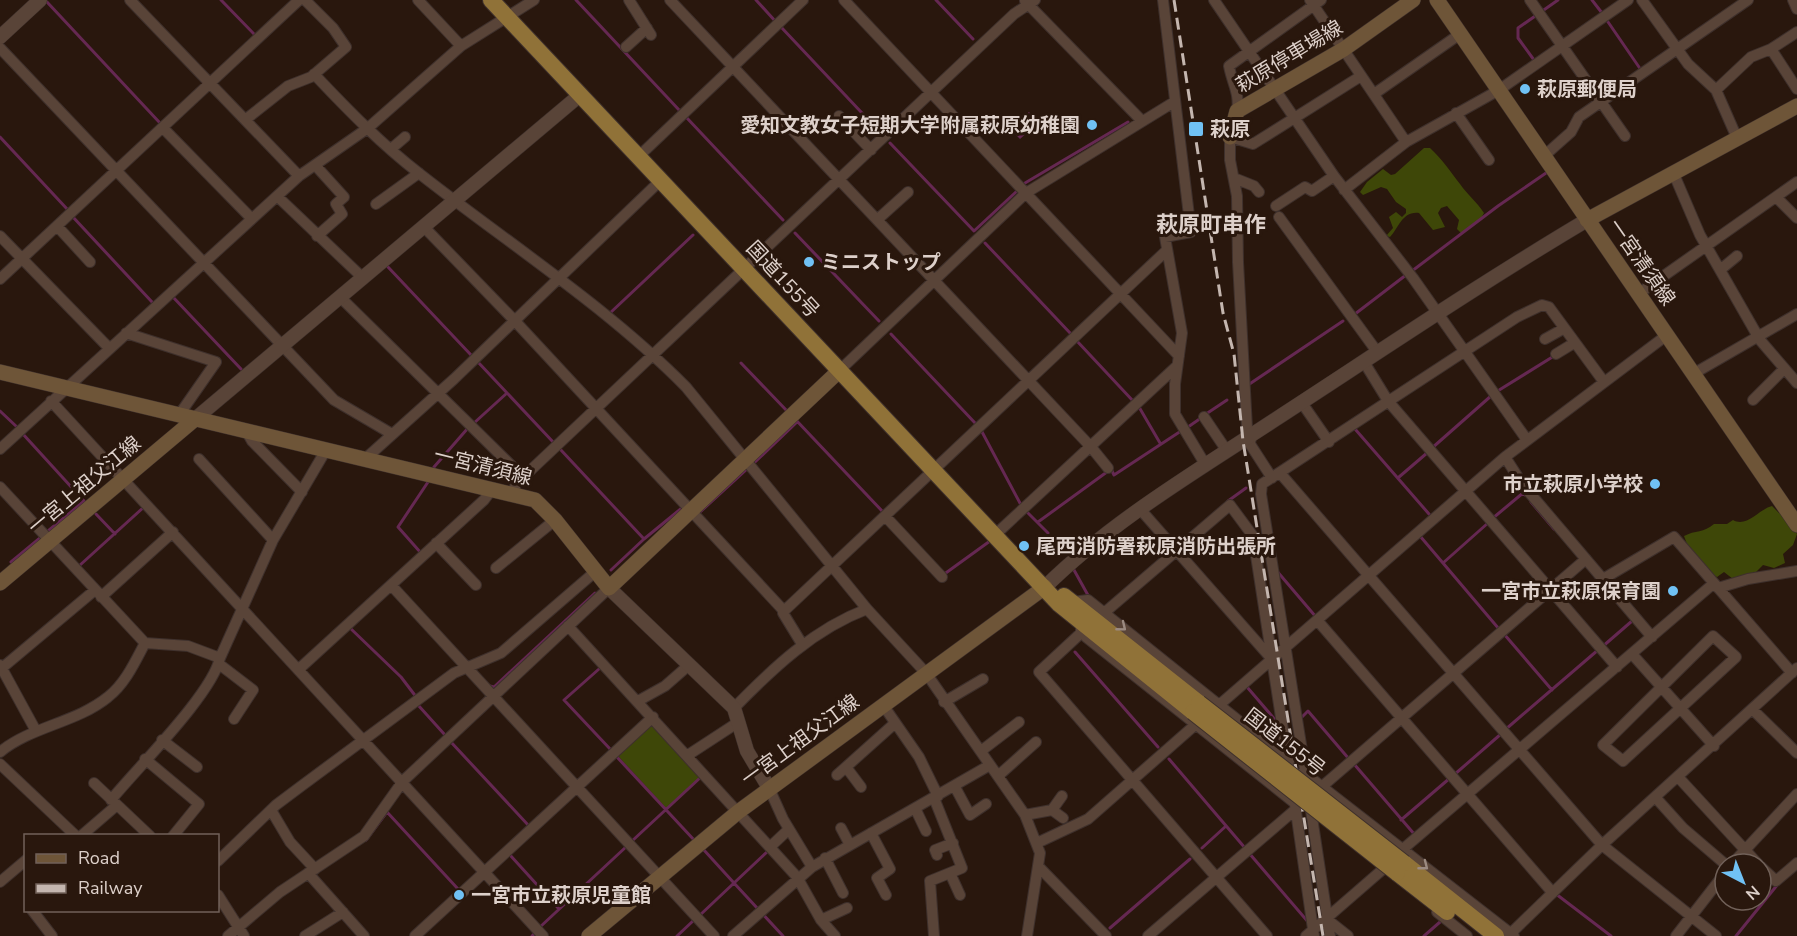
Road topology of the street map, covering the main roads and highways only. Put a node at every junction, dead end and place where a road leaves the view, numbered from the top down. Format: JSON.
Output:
{"nodes":[{"id":1,"x":491,"y":0,"type":"edge"},
{"id":2,"x":1413,"y":0,"type":"edge"},
{"id":3,"x":1437,"y":0,"type":"edge"},
{"id":4,"x":1797,"y":106,"type":"edge"},
{"id":5,"x":1230,"y":137,"type":"road end"},
{"id":6,"x":1587,"y":220,"type":"junction"},
{"id":7,"x":840,"y":370,"type":"junction"},
{"id":8,"x":0,"y":372,"type":"edge"},
{"id":9,"x":195,"y":419,"type":"junction"},
{"id":10,"x":1797,"y":525,"type":"edge"},
{"id":11,"x":0,"y":583,"type":"edge"},
{"id":12,"x":1045,"y":587,"type":"junction"},
{"id":13,"x":1196,"y":714,"type":"junction"},
{"id":14,"x":1396,"y":864,"type":"junction"},
{"id":15,"x":1507,"y":935,"type":"edge"},
{"id":16,"x":589,"y":936,"type":"edge"},
{"id":17,"x":1479,"y":936,"type":"edge"}],
"edges":[{"from":1,"to":7,"type":"highway","name":"国道155号"},
{"from":2,"to":5,"type":"main road","name":"萩原停車場線"},
{"from":3,"to":6,"type":"main road"},
{"from":4,"to":6,"type":"main road","name":"一宮清須線"},
{"from":6,"to":10,"type":"main road","name":"一宮清須線"},
{"from":7,"to":9,"type":"main road","name":"一宮清須線"},
{"from":7,"to":12,"type":"highway","name":"国道155号"},
{"from":8,"to":9,"type":"main road","name":"一宮清須線"},
{"from":9,"to":11,"type":"main road","name":"一宮上祖父江線"},
{"from":12,"to":13,"type":"highway","name":"国道155号"},
{"from":12,"to":13,"type":"highway","name":"国道155号"},
{"from":12,"to":16,"type":"main road","name":"一宮上祖父江線"},
{"from":13,"to":14,"type":"highway","name":"国道155号","bridge":true},
{"from":14,"to":15,"type":"highway","name":"国道155号","one_way":true},
{"from":14,"to":17,"type":"highway","name":"国道155号"}]}
